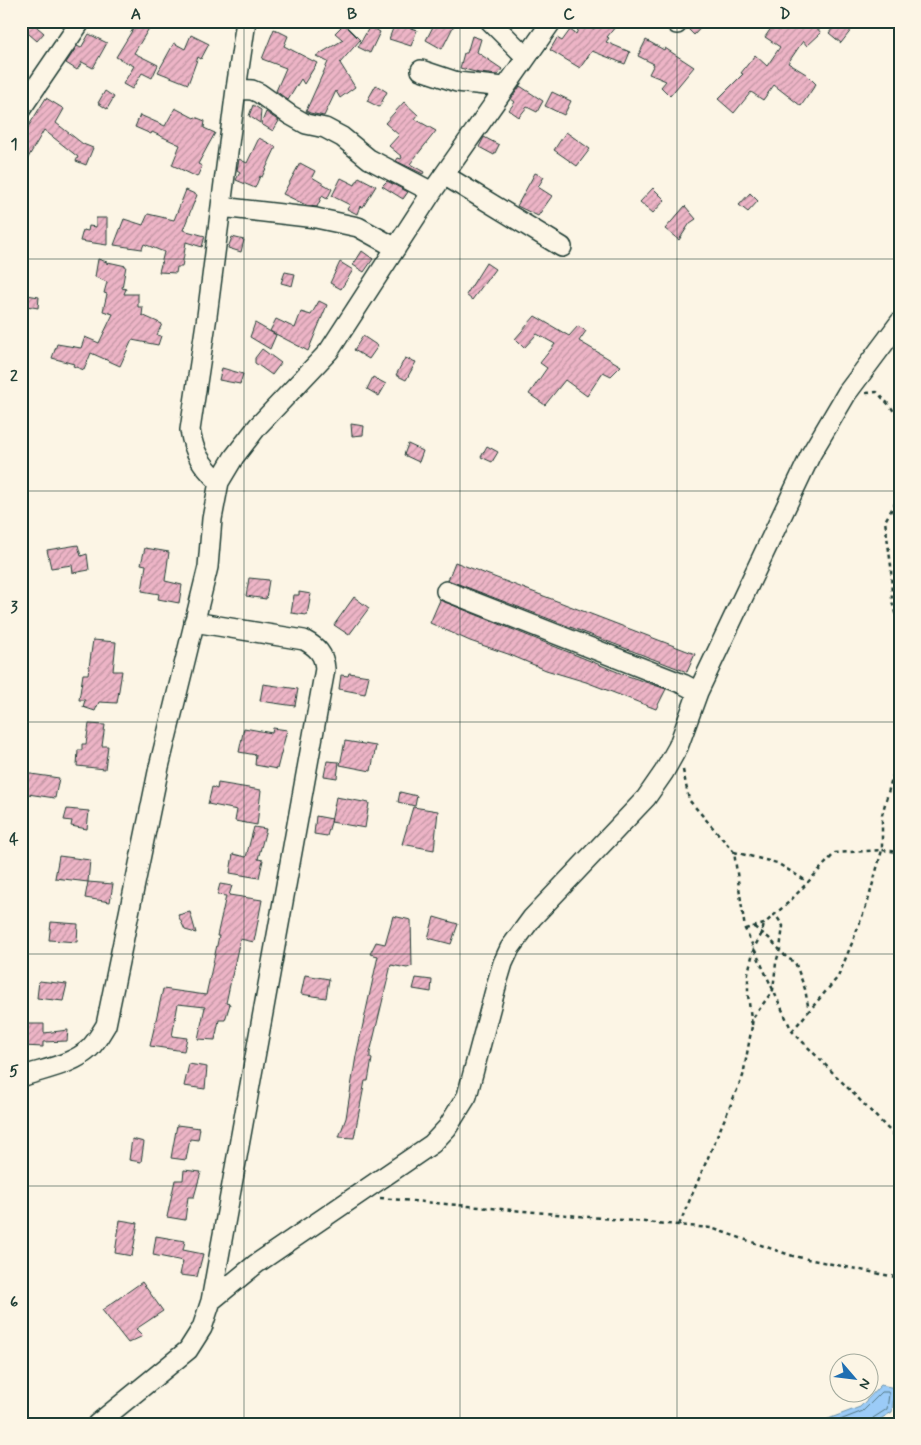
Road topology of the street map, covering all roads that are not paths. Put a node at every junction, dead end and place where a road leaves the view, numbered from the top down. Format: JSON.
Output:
{"nodes":[{"id":1,"x":81,"y":21,"type":"edge"},
{"id":2,"x":246,"y":21,"type":"edge"},
{"id":3,"x":490,"y":21,"type":"edge"},
{"id":4,"x":552,"y":21,"type":"edge"},
{"id":5,"x":526,"y":57,"type":"junction"},
{"id":6,"x":421,"y":70,"type":"dead end"},
{"id":7,"x":504,"y":87,"type":"junction"},
{"id":8,"x":236,"y":89,"type":"junction"},
{"id":9,"x":21,"y":109,"type":"edge"},
{"id":10,"x":444,"y":175,"type":"junction"},
{"id":11,"x":432,"y":192,"type":"junction"},
{"id":12,"x":220,"y":207,"type":"junction"},
{"id":13,"x":562,"y":247,"type":"dead end"},
{"id":14,"x":396,"y":248,"type":"junction"},
{"id":15,"x":900,"y":322,"type":"edge"},
{"id":16,"x":219,"y":482,"type":"junction"},
{"id":17,"x":446,"y":591,"type":"dead end"},
{"id":18,"x":194,"y":622,"type":"junction"},
{"id":19,"x":698,"y":692,"type":"junction"},
{"id":20,"x":21,"y":1077,"type":"edge"},
{"id":21,"x":211,"y":1301,"type":"junction"},
{"id":22,"x":97,"y":1424,"type":"edge"}],
"edges":[{"from":1,"to":9,"type":"street"},
{"from":2,"to":8,"type":"street"},
{"from":3,"to":5,"type":"street"},
{"from":4,"to":5,"type":"street"},
{"from":5,"to":7,"type":"street"},
{"from":6,"to":7,"type":"street"},
{"from":7,"to":10,"type":"street"},
{"from":8,"to":11,"type":"street"},
{"from":8,"to":12,"type":"street"},
{"from":10,"to":11,"type":"street"},
{"from":10,"to":13,"type":"street"},
{"from":11,"to":14,"type":"street"},
{"from":12,"to":14,"type":"street"},
{"from":12,"to":16,"type":"street"},
{"from":14,"to":16,"type":"street"},
{"from":15,"to":19,"type":"street"},
{"from":16,"to":18,"type":"street"},
{"from":17,"to":19,"type":"street"},
{"from":18,"to":20,"type":"street"},
{"from":18,"to":21,"type":"street"},
{"from":19,"to":21,"type":"street"},
{"from":21,"to":22,"type":"street"}]}
